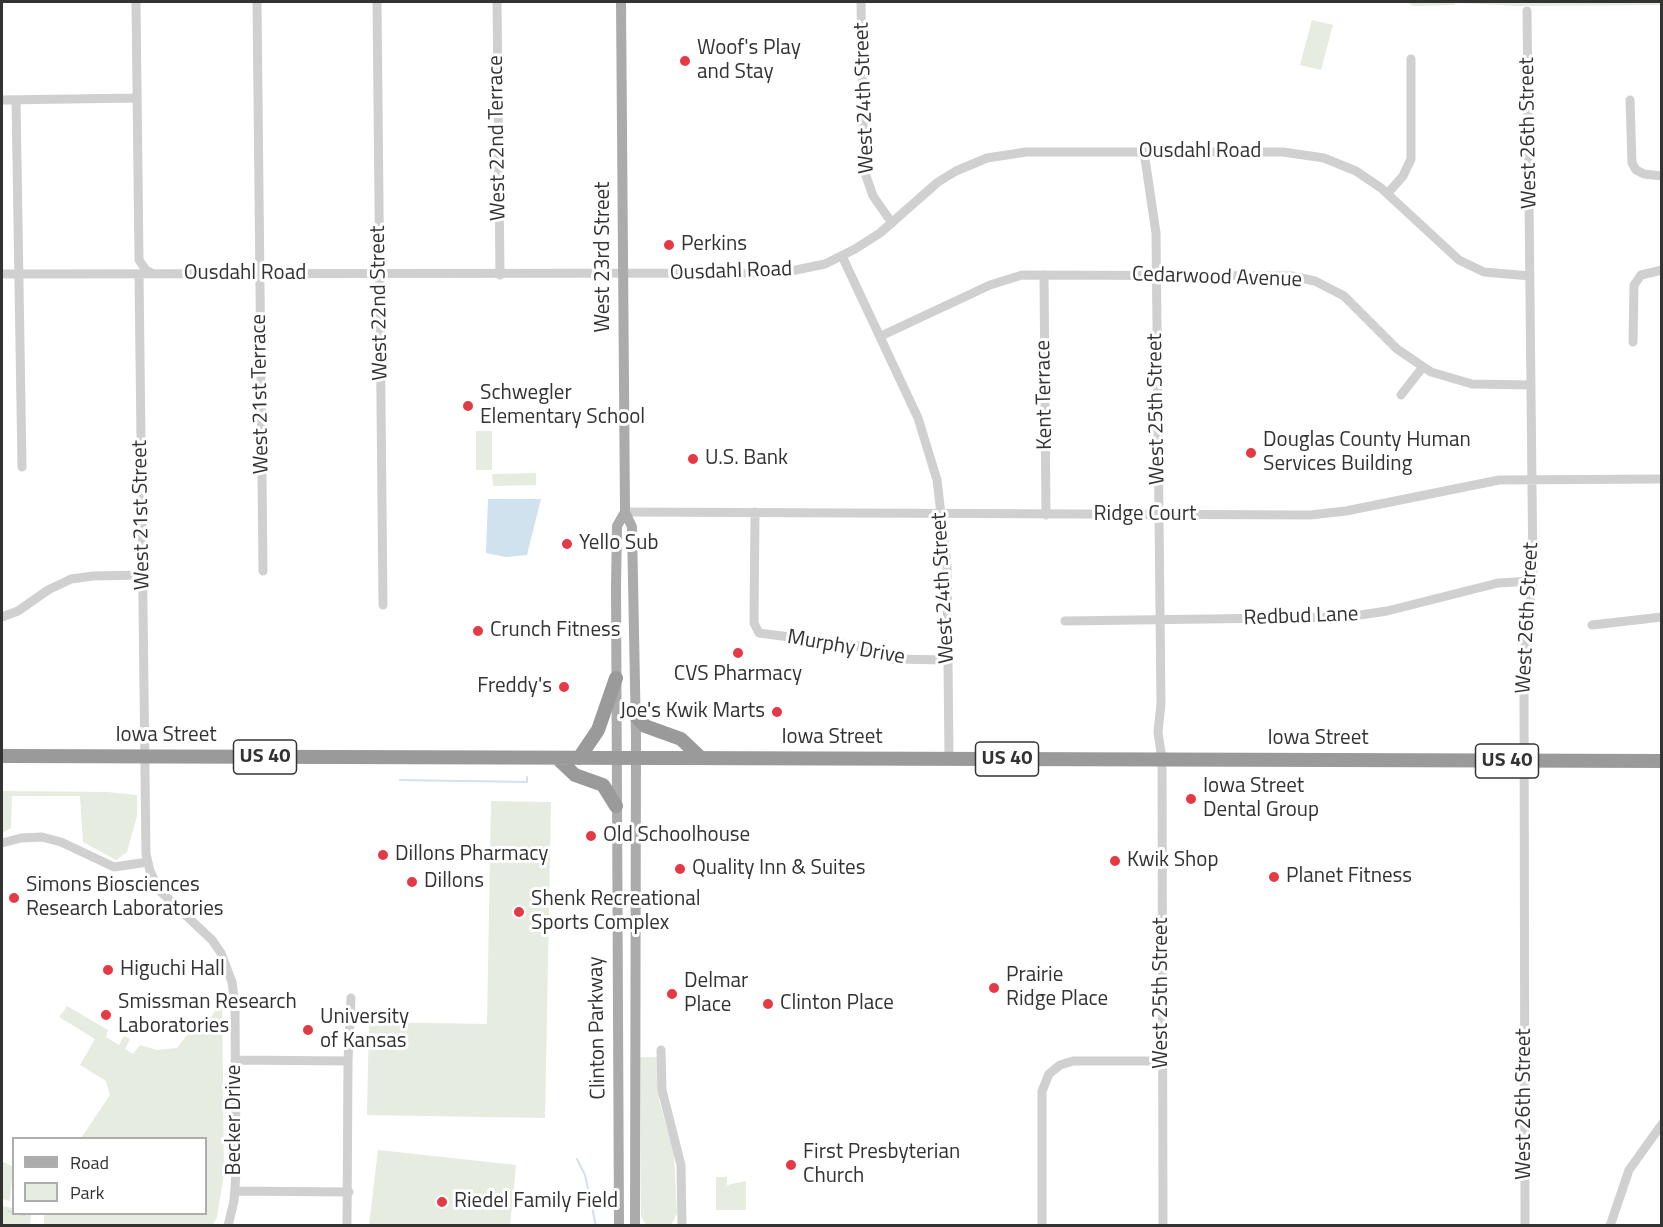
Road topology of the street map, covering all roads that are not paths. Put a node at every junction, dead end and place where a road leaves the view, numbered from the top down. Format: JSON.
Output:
{"nodes":[{"id":1,"x":136,"y":2,"type":"edge"},
{"id":2,"x":257,"y":2,"type":"edge"},
{"id":3,"x":377,"y":2,"type":"edge"},
{"id":4,"x":497,"y":2,"type":"edge"},
{"id":5,"x":621,"y":2,"type":"edge"},
{"id":6,"x":861,"y":2,"type":"edge"},
{"id":7,"x":1527,"y":11,"type":"dead end"},
{"id":8,"x":1411,"y":59,"type":"dead end"},
{"id":9,"x":137,"y":98,"type":"junction"},
{"id":10,"x":2,"y":100,"type":"edge"},
{"id":11,"x":16,"y":100,"type":"junction"},
{"id":12,"x":1630,"y":100,"type":"dead end"},
{"id":13,"x":1144,"y":152,"type":"junction"},
{"id":14,"x":1662,"y":176,"type":"edge"},
{"id":15,"x":1388,"y":193,"type":"junction"},
{"id":16,"x":892,"y":223,"type":"junction"},
{"id":17,"x":842,"y":256,"type":"junction"},
{"id":18,"x":139,"y":260,"type":"junction"},
{"id":19,"x":1662,"y":270,"type":"edge"},
{"id":20,"x":2,"y":274,"type":"edge"},
{"id":21,"x":19,"y":274,"type":"junction"},
{"id":22,"x":128,"y":274,"type":"junction"},
{"id":23,"x":139,"y":274,"type":"junction"},
{"id":24,"x":153,"y":274,"type":"junction"},
{"id":25,"x":260,"y":274,"type":"junction"},
{"id":26,"x":380,"y":274,"type":"junction"},
{"id":27,"x":500,"y":274,"type":"junction"},
{"id":28,"x":624,"y":275,"type":"junction"},
{"id":29,"x":1044,"y":275,"type":"junction"},
{"id":30,"x":1156,"y":275,"type":"junction"},
{"id":31,"x":1530,"y":276,"type":"junction"},
{"id":32,"x":881,"y":336,"type":"junction"},
{"id":33,"x":1633,"y":342,"type":"dead end"},
{"id":34,"x":1422,"y":368,"type":"junction"},
{"id":35,"x":1531,"y":385,"type":"junction"},
{"id":36,"x":1401,"y":395,"type":"dead end"},
{"id":37,"x":22,"y":467,"type":"dead end"},
{"id":38,"x":1662,"y":479,"type":"edge"},
{"id":39,"x":1532,"y":480,"type":"junction"},
{"id":40,"x":625,"y":512,"type":"junction"},
{"id":41,"x":755,"y":512,"type":"junction"},
{"id":42,"x":942,"y":513,"type":"junction"},
{"id":43,"x":1046,"y":515,"type":"junction"},
{"id":44,"x":1159,"y":515,"type":"junction"},
{"id":45,"x":263,"y":571,"type":"dead end"},
{"id":46,"x":143,"y":575,"type":"junction"},
{"id":47,"x":1533,"y":581,"type":"junction"},
{"id":48,"x":383,"y":605,"type":"dead end"},
{"id":49,"x":2,"y":617,"type":"edge"},
{"id":50,"x":1662,"y":617,"type":"edge"},
{"id":51,"x":1160,"y":620,"type":"junction"},
{"id":52,"x":1065,"y":621,"type":"dead end"},
{"id":53,"x":1592,"y":625,"type":"dead end"},
{"id":54,"x":948,"y":660,"type":"junction"},
{"id":55,"x":616,"y":678,"type":"junction"},
{"id":56,"x":636,"y":716,"type":"junction"},
{"id":57,"x":2,"y":756,"type":"edge"},
{"id":58,"x":145,"y":756,"type":"junction"},
{"id":59,"x":557,"y":758,"type":"junction"},
{"id":60,"x":579,"y":758,"type":"junction"},
{"id":61,"x":615,"y":758,"type":"junction"},
{"id":62,"x":636,"y":758,"type":"junction"},
{"id":63,"x":701,"y":758,"type":"junction"},
{"id":64,"x":949,"y":759,"type":"junction"},
{"id":65,"x":1162,"y":760,"type":"junction"},
{"id":66,"x":1524,"y":761,"type":"junction"},
{"id":67,"x":1662,"y":761,"type":"edge"},
{"id":68,"x":615,"y":806,"type":"junction"},
{"id":69,"x":2,"y":843,"type":"edge"},
{"id":70,"x":148,"y":862,"type":"junction"},
{"id":71,"x":351,"y":998,"type":"dead end"},
{"id":72,"x":662,"y":1050,"type":"dead end"},
{"id":73,"x":235,"y":1060,"type":"junction"},
{"id":74,"x":348,"y":1061,"type":"junction"},
{"id":75,"x":1162,"y":1061,"type":"junction"},
{"id":76,"x":1662,"y":1124,"type":"edge"},
{"id":77,"x":1652,"y":1135,"type":"junction"},
{"id":78,"x":1662,"y":1142,"type":"edge"},
{"id":79,"x":235,"y":1191,"type":"junction"},
{"id":80,"x":349,"y":1192,"type":"junction"},
{"id":81,"x":228,"y":1226,"type":"edge"},
{"id":82,"x":347,"y":1226,"type":"edge"},
{"id":83,"x":619,"y":1226,"type":"edge"},
{"id":84,"x":635,"y":1226,"type":"edge"},
{"id":85,"x":682,"y":1226,"type":"edge"},
{"id":86,"x":1042,"y":1226,"type":"edge"},
{"id":87,"x":1163,"y":1226,"type":"edge"},
{"id":88,"x":1525,"y":1226,"type":"edge"},
{"id":89,"x":1610,"y":1226,"type":"edge"}],
"edges":[{"from":1,"to":9,"type":"street"},
{"from":2,"to":25,"type":"street","name":"West 21st Terrace"},
{"from":3,"to":26,"type":"street","name":"West 22nd Street"},
{"from":4,"to":27,"type":"street","name":"West 22nd Terrace"},
{"from":5,"to":28,"type":"main road","name":"West 23rd Street"},
{"from":6,"to":16,"type":"street","name":"West 24th Street"},
{"from":7,"to":31,"type":"street","name":"West 26th Street"},
{"from":8,"to":15,"type":"street"},
{"from":9,"to":11,"type":"street"},
{"from":9,"to":18,"type":"street"},
{"from":10,"to":11,"type":"street"},
{"from":11,"to":21,"type":"street"},
{"from":12,"to":14,"type":"street"},
{"from":13,"to":15,"type":"street","name":"Ousdahl Road"},
{"from":13,"to":16,"type":"street","name":"Ousdahl Road"},
{"from":13,"to":30,"type":"street","name":"West 25th Street"},
{"from":15,"to":31,"type":"street","name":"Ousdahl Road"},
{"from":16,"to":17,"type":"street","name":"Ousdahl Road"},
{"from":17,"to":28,"type":"street","name":"Ousdahl Road"},
{"from":17,"to":32,"type":"street","name":"West 24th Street"},
{"from":18,"to":22,"type":"street"},
{"from":18,"to":24,"type":"street"},
{"from":19,"to":33,"type":"street"},
{"from":20,"to":21,"type":"street","name":"Ousdahl Road"},
{"from":21,"to":22,"type":"street","name":"Ousdahl Road"},
{"from":21,"to":37,"type":"street"},
{"from":22,"to":23,"type":"street","name":"Ousdahl Road"},
{"from":23,"to":24,"type":"street","name":"Ousdahl Road"},
{"from":23,"to":46,"type":"street","name":"West 21st Street"},
{"from":24,"to":25,"type":"street","name":"Ousdahl Road"},
{"from":25,"to":26,"type":"street","name":"Ousdahl Road"},
{"from":25,"to":45,"type":"street","name":"West 21st Terrace"},
{"from":26,"to":27,"type":"street","name":"Ousdahl Road"},
{"from":26,"to":48,"type":"street","name":"West 22nd Street"},
{"from":27,"to":28,"type":"street","name":"Ousdahl Road"},
{"from":28,"to":40,"type":"main road","name":"West 23rd Street"},
{"from":29,"to":30,"type":"street","name":"Cedarwood Avenue"},
{"from":29,"to":32,"type":"street","name":"Cedarwood Avenue"},
{"from":29,"to":43,"type":"street","name":"Kent Terrace"},
{"from":30,"to":34,"type":"street","name":"Cedarwood Avenue"},
{"from":30,"to":44,"type":"street","name":"West 25th Street"},
{"from":31,"to":35,"type":"street","name":"West 26th Street"},
{"from":32,"to":42,"type":"street","name":"West 24th Street"},
{"from":34,"to":35,"type":"street","name":"Cedarwood Avenue"},
{"from":34,"to":36,"type":"street"},
{"from":35,"to":39,"type":"street","name":"West 26th Street"},
{"from":38,"to":39,"type":"street","name":"Ridge Court"},
{"from":39,"to":44,"type":"street","name":"Ridge Court"},
{"from":39,"to":47,"type":"street","name":"West 26th Street"},
{"from":40,"to":41,"type":"street","name":"Ridge Court"},
{"from":40,"to":55,"type":"main road","name":"West 23rd Street"},
{"from":40,"to":56,"type":"main road","name":"West 23rd Street"},
{"from":41,"to":42,"type":"street","name":"Ridge Court"},
{"from":41,"to":54,"type":"street","name":"Murphy Drive"},
{"from":42,"to":43,"type":"street","name":"Ridge Court"},
{"from":42,"to":54,"type":"street","name":"West 24th Street"},
{"from":43,"to":44,"type":"street","name":"Ridge Court"},
{"from":44,"to":51,"type":"street","name":"West 25th Street"},
{"from":46,"to":49,"type":"street"},
{"from":46,"to":58,"type":"street","name":"West 21st Street"},
{"from":47,"to":51,"type":"street","name":"Redbud Lane"},
{"from":47,"to":66,"type":"street","name":"West 26th Street"},
{"from":50,"to":53,"type":"street"},
{"from":51,"to":52,"type":"street","name":"Redbud Lane"},
{"from":51,"to":65,"type":"street","name":"West 25th Street"},
{"from":54,"to":64,"type":"street","name":"West 24th Street"},
{"from":55,"to":60,"type":"highway"},
{"from":55,"to":61,"type":"main road","name":"West 23rd Street"},
{"from":56,"to":62,"type":"main road","name":"West 23rd Street"},
{"from":56,"to":63,"type":"highway"},
{"from":57,"to":58,"type":"highway","name":"Iowa Street","number":"US 40"},
{"from":58,"to":59,"type":"highway","name":"Iowa Street","number":"US 40"},
{"from":58,"to":70,"type":"street","name":"Becker Drive"},
{"from":59,"to":60,"type":"highway","name":"Iowa Street","number":"US 40"},
{"from":59,"to":68,"type":"highway"},
{"from":60,"to":61,"type":"highway","name":"Iowa Street","number":"US 40"},
{"from":61,"to":62,"type":"highway","name":"Iowa Street","number":"US 40"},
{"from":61,"to":68,"type":"main road","name":"Clinton Parkway"},
{"from":62,"to":63,"type":"highway","name":"Iowa Street","number":"US 40"},
{"from":62,"to":84,"type":"main road","name":"Clinton Parkway"},
{"from":63,"to":64,"type":"highway","name":"Iowa Street","number":"US 40"},
{"from":64,"to":65,"type":"highway","name":"Iowa Street","number":"US 40"},
{"from":65,"to":66,"type":"highway","name":"Iowa Street","number":"US 40"},
{"from":65,"to":75,"type":"street","name":"West 25th Street"},
{"from":66,"to":67,"type":"highway","name":"Iowa Street","number":"US 40"},
{"from":66,"to":88,"type":"street","name":"West 26th Street"},
{"from":68,"to":83,"type":"main road","name":"Clinton Parkway"},
{"from":69,"to":70,"type":"street"},
{"from":70,"to":73,"type":"street","name":"Becker Drive"},
{"from":71,"to":74,"type":"street"},
{"from":72,"to":85,"type":"street"},
{"from":73,"to":74,"type":"street"},
{"from":73,"to":79,"type":"street","name":"Becker Drive"},
{"from":74,"to":80,"type":"street"},
{"from":75,"to":86,"type":"street"},
{"from":75,"to":87,"type":"street","name":"West 25th Street"},
{"from":76,"to":77,"type":"street"},
{"from":77,"to":78,"type":"street"},
{"from":77,"to":89,"type":"street"},
{"from":79,"to":80,"type":"street"},
{"from":79,"to":81,"type":"street","name":"Becker Drive"},
{"from":80,"to":82,"type":"street"}]}
